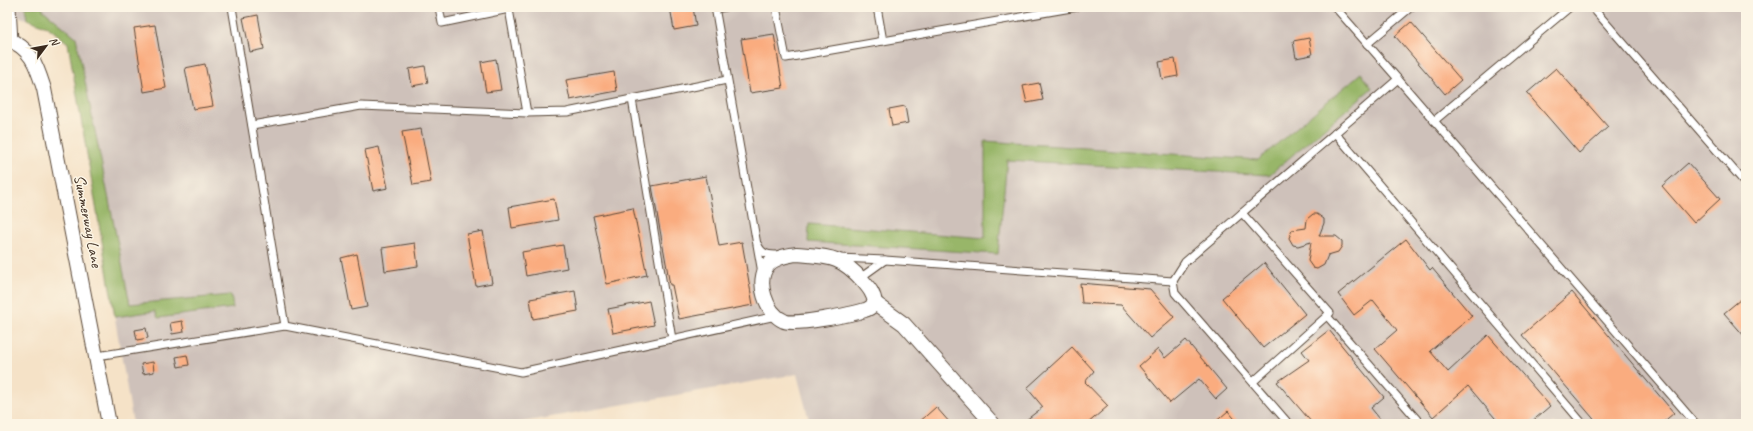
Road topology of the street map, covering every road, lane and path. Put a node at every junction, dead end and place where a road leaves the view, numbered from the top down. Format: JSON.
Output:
{"nodes":[{"id":1,"x":12,"y":7,"type":"edge"},
{"id":2,"x":232,"y":7,"type":"edge"},
{"id":3,"x":439,"y":7,"type":"edge"},
{"id":4,"x":726,"y":7,"type":"edge"},
{"id":5,"x":776,"y":7,"type":"edge"},
{"id":6,"x":877,"y":7,"type":"edge"},
{"id":7,"x":1077,"y":7,"type":"edge"},
{"id":8,"x":1335,"y":7,"type":"edge"},
{"id":9,"x":1410,"y":7,"type":"edge"},
{"id":10,"x":1570,"y":7,"type":"edge"},
{"id":11,"x":1592,"y":7,"type":"edge"},
{"id":12,"x":509,"y":8,"type":"edge"},
{"id":13,"x":715,"y":8,"type":"edge"},
{"id":14,"x":11,"y":40,"type":"edge"},
{"id":15,"x":883,"y":41,"type":"junction"},
{"id":16,"x":1367,"y":44,"type":"junction"},
{"id":17,"x":1398,"y":79,"type":"junction"},
{"id":18,"x":727,"y":80,"type":"junction"},
{"id":19,"x":632,"y":99,"type":"junction"},
{"id":20,"x":527,"y":113,"type":"junction"},
{"id":21,"x":1434,"y":121,"type":"junction"},
{"id":22,"x":252,"y":125,"type":"junction"},
{"id":23,"x":1335,"y":133,"type":"junction"},
{"id":24,"x":1746,"y":184,"type":"edge"},
{"id":25,"x":1242,"y":213,"type":"junction"},
{"id":26,"x":753,"y":232,"type":"junction"},
{"id":27,"x":796,"y":254,"type":"junction"},
{"id":28,"x":833,"y":258,"type":"junction"},
{"id":29,"x":885,"y":260,"type":"junction"},
{"id":30,"x":763,"y":277,"type":"junction"},
{"id":31,"x":860,"y":278,"type":"junction"},
{"id":32,"x":1173,"y":281,"type":"junction"},
{"id":33,"x":875,"y":303,"type":"junction"},
{"id":34,"x":777,"y":316,"type":"junction"},
{"id":35,"x":1327,"y":316,"type":"junction"},
{"id":36,"x":285,"y":326,"type":"junction"},
{"id":37,"x":672,"y":339,"type":"junction"},
{"id":38,"x":97,"y":356,"type":"junction"},
{"id":39,"x":1253,"y":382,"type":"junction"},
{"id":40,"x":986,"y":422,"type":"edge"},
{"id":41,"x":109,"y":424,"type":"edge"},
{"id":42,"x":1289,"y":424,"type":"edge"},
{"id":43,"x":1421,"y":424,"type":"edge"},
{"id":44,"x":1583,"y":424,"type":"edge"},
{"id":45,"x":1696,"y":424,"type":"edge"}],
"edges":[{"from":1,"to":14,"type":"lane"},
{"from":2,"to":22,"type":"lane"},
{"from":3,"to":12,"type":"lane"},
{"from":4,"to":13,"type":"lane"},
{"from":5,"to":15,"type":"lane"},
{"from":6,"to":15,"type":"lane"},
{"from":7,"to":15,"type":"lane"},
{"from":8,"to":16,"type":"lane"},
{"from":9,"to":16,"type":"lane"},
{"from":10,"to":21,"type":"lane"},
{"from":11,"to":24,"type":"lane"},
{"from":12,"to":20,"type":"lane"},
{"from":13,"to":18,"type":"lane"},
{"from":14,"to":38,"type":"street","name":"Summerway Lane"},
{"from":16,"to":17,"type":"lane"},
{"from":17,"to":21,"type":"lane"},
{"from":17,"to":23,"type":"lane"},
{"from":18,"to":19,"type":"lane"},
{"from":18,"to":26,"type":"lane"},
{"from":19,"to":20,"type":"lane"},
{"from":19,"to":37,"type":"lane"},
{"from":20,"to":22,"type":"lane"},
{"from":21,"to":45,"type":"lane"},
{"from":22,"to":36,"type":"lane"},
{"from":23,"to":25,"type":"lane"},
{"from":23,"to":44,"type":"lane"},
{"from":25,"to":32,"type":"lane"},
{"from":25,"to":35,"type":"lane"},
{"from":26,"to":27,"type":"lane"},
{"from":26,"to":30,"type":"lane"},
{"from":27,"to":28,"type":"street"},
{"from":27,"to":30,"type":"street"},
{"from":28,"to":29,"type":"lane"},
{"from":28,"to":31,"type":"street"},
{"from":29,"to":31,"type":"lane"},
{"from":29,"to":32,"type":"lane"},
{"from":30,"to":34,"type":"street"},
{"from":31,"to":33,"type":"street"},
{"from":32,"to":39,"type":"lane"},
{"from":33,"to":34,"type":"street"},
{"from":33,"to":40,"type":"street"},
{"from":34,"to":37,"type":"lane"},
{"from":35,"to":39,"type":"lane"},
{"from":35,"to":43,"type":"lane"},
{"from":36,"to":37,"type":"lane"},
{"from":36,"to":38,"type":"lane"},
{"from":38,"to":41,"type":"street","name":"Summerway Lane"},
{"from":39,"to":42,"type":"lane"}]}
